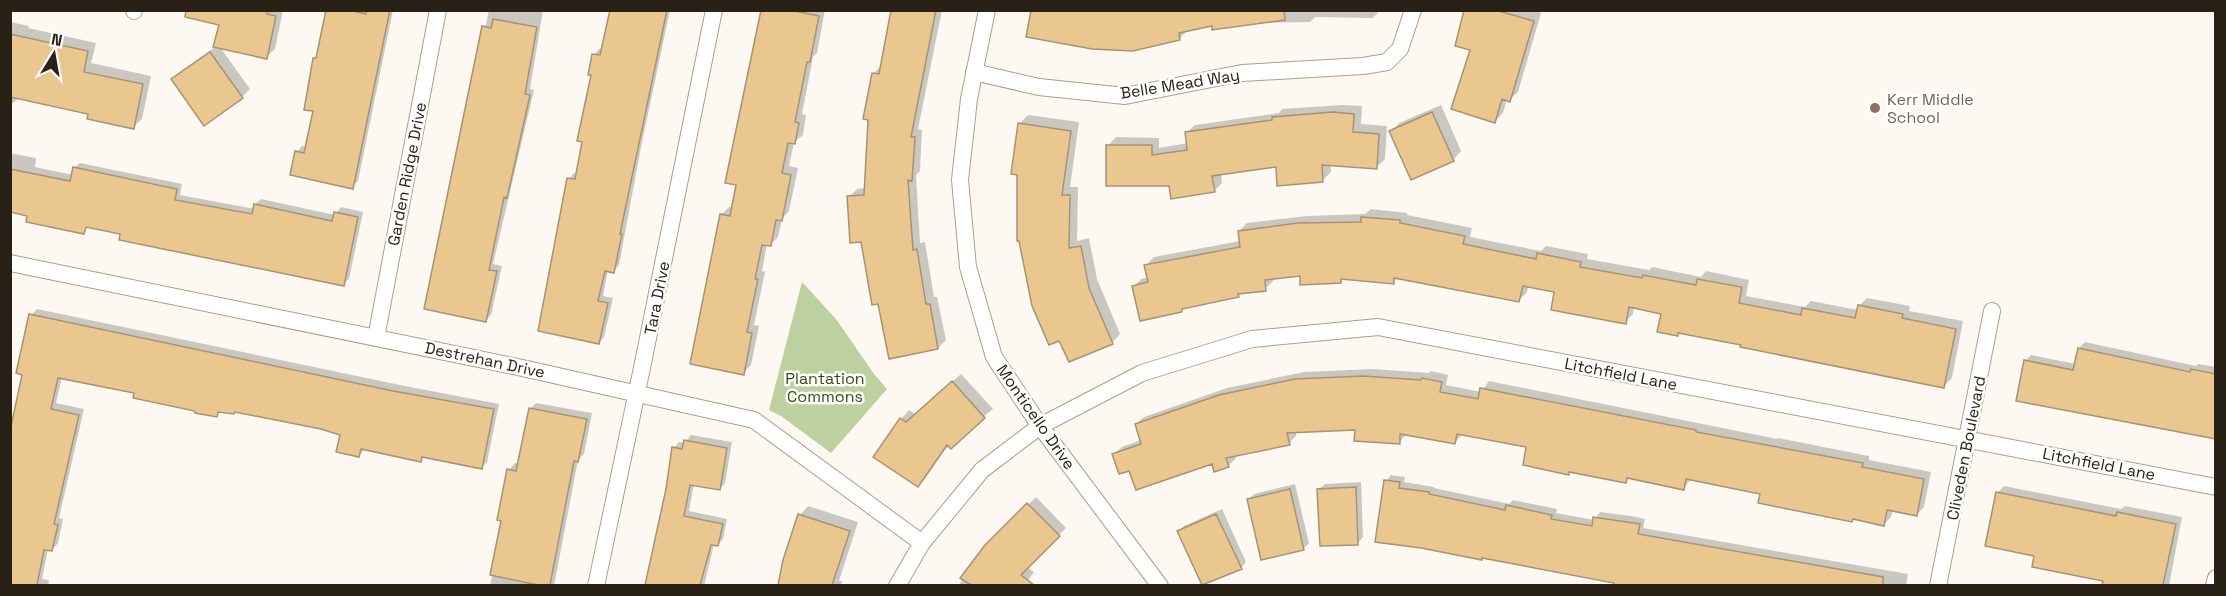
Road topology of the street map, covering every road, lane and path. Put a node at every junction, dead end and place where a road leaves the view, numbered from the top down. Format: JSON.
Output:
{"nodes":[{"id":1,"x":438,"y":10,"type":"edge"},
{"id":2,"x":714,"y":10,"type":"edge"},
{"id":3,"x":987,"y":10,"type":"edge"},
{"id":4,"x":1413,"y":10,"type":"edge"},
{"id":5,"x":974,"y":72,"type":"junction"},
{"id":6,"x":10,"y":263,"type":"edge"},
{"id":7,"x":1992,"y":311,"type":"dead end"},
{"id":8,"x":376,"y":338,"type":"junction"},
{"id":9,"x":637,"y":394,"type":"junction"},
{"id":10,"x":1040,"y":426,"type":"junction"},
{"id":11,"x":1968,"y":439,"type":"junction"},
{"id":12,"x":2216,"y":487,"type":"edge"},
{"id":13,"x":922,"y":543,"type":"junction"},
{"id":14,"x":2216,"y":578,"type":"edge"},
{"id":15,"x":596,"y":585,"type":"edge"},
{"id":16,"x":897,"y":585,"type":"edge"},
{"id":17,"x":1160,"y":585,"type":"edge"},
{"id":18,"x":1938,"y":585,"type":"edge"},
{"id":19,"x":2214,"y":585,"type":"edge"}],
"edges":[{"from":1,"to":8,"type":"street","name":"Garden Ridge Drive"},
{"from":2,"to":9,"type":"street","name":"Tara Drive"},
{"from":3,"to":5,"type":"street","name":"Monticello Drive"},
{"from":4,"to":5,"type":"street","name":"Belle Mead Way"},
{"from":5,"to":10,"type":"street","name":"Monticello Drive"},
{"from":6,"to":8,"type":"street","name":"Destrehan Drive"},
{"from":7,"to":11,"type":"street","name":"Cliveden Boulevard"},
{"from":8,"to":9,"type":"street","name":"Destrehan Drive"},
{"from":9,"to":13,"type":"street","name":"Destrehan Drive"},
{"from":9,"to":15,"type":"street","name":"Tara Drive"},
{"from":10,"to":11,"type":"street","name":"Litchfield Lane"},
{"from":10,"to":13,"type":"street","name":"Litchfield Lane"},
{"from":10,"to":17,"type":"street","name":"Monticello Drive"},
{"from":11,"to":12,"type":"street","name":"Litchfield Lane"},
{"from":11,"to":18,"type":"street","name":"Cliveden Boulevard"},
{"from":13,"to":16,"type":"street","name":"Litchfield Lane"},
{"from":14,"to":19,"type":"street"}]}
